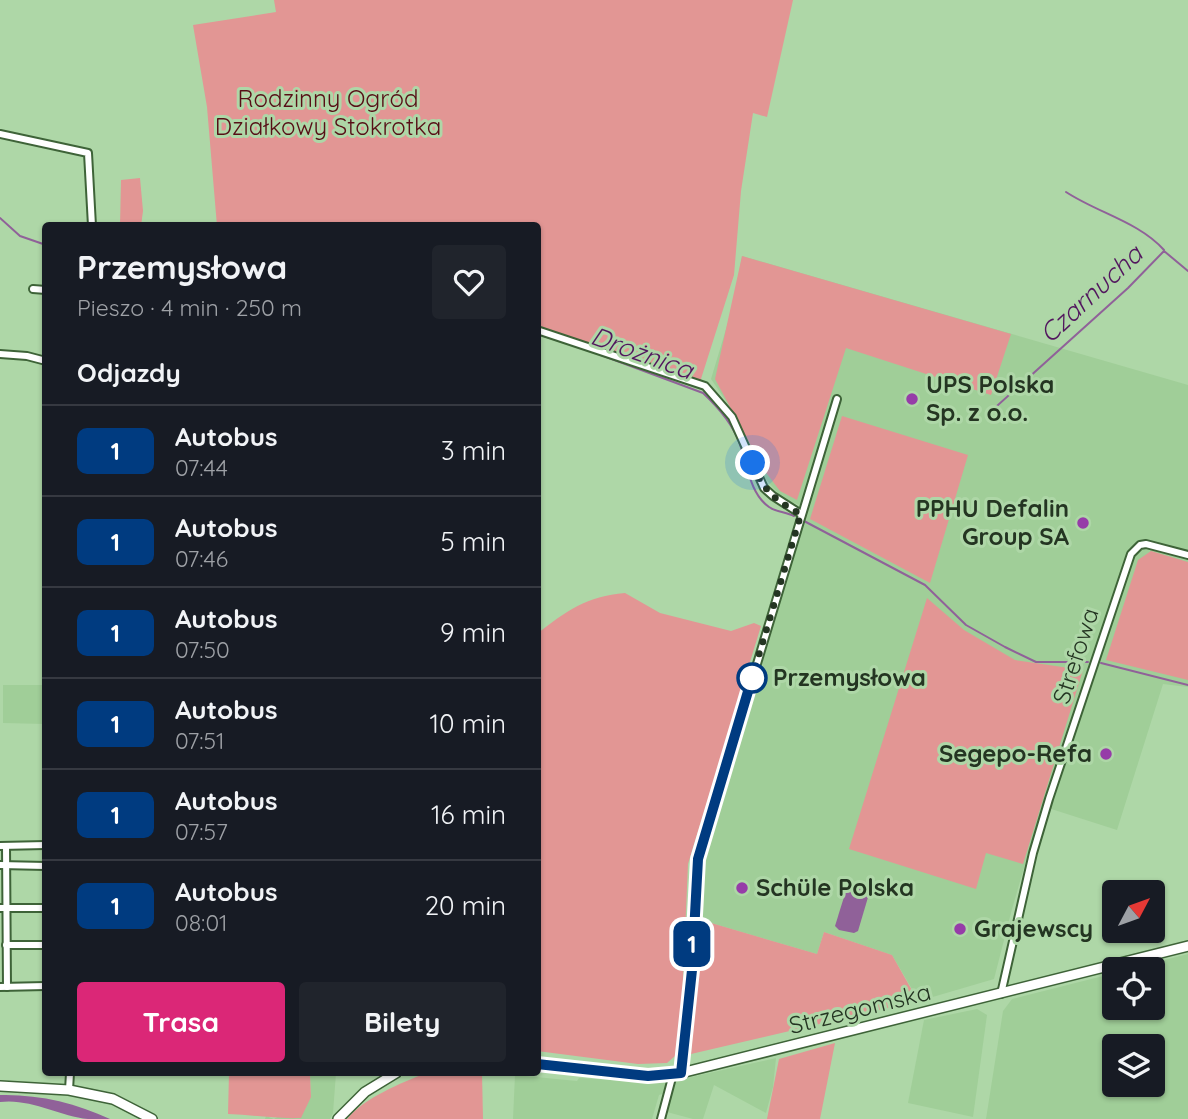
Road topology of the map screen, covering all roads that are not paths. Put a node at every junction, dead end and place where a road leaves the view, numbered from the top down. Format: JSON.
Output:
{"nodes":[{"id":1,"x":0,"y":134,"type":"edge"},
{"id":2,"x":92,"y":222,"type":"edge"},
{"id":3,"x":33,"y":289,"type":"dead end"},
{"id":4,"x":42,"y":290,"type":"edge"},
{"id":5,"x":541,"y":331,"type":"edge"},
{"id":6,"x":0,"y":354,"type":"edge"},
{"id":7,"x":42,"y":359,"type":"edge"},
{"id":8,"x":837,"y":399,"type":"dead end"},
{"id":9,"x":801,"y":514,"type":"junction"},
{"id":10,"x":1188,"y":555,"type":"edge"},
{"id":11,"x":42,"y":845,"type":"edge"},
{"id":12,"x":3,"y":846,"type":"edge"},
{"id":13,"x":3,"y":865,"type":"edge"},
{"id":14,"x":42,"y":866,"type":"edge"},
{"id":15,"x":3,"y":908,"type":"edge"},
{"id":16,"x":42,"y":908,"type":"edge"},
{"id":17,"x":6,"y":945,"type":"junction"},
{"id":18,"x":42,"y":945,"type":"edge"},
{"id":19,"x":1188,"y":946,"type":"edge"},
{"id":20,"x":3,"y":953,"type":"edge"},
{"id":21,"x":3,"y":986,"type":"edge"},
{"id":22,"x":42,"y":986,"type":"edge"},
{"id":23,"x":1001,"y":994,"type":"junction"},
{"id":24,"x":541,"y":1064,"type":"edge"},
{"id":25,"x":677,"y":1073,"type":"junction"},
{"id":26,"x":70,"y":1076,"type":"edge"},
{"id":27,"x":391,"y":1076,"type":"edge"},
{"id":28,"x":0,"y":1086,"type":"edge"},
{"id":29,"x":69,"y":1090,"type":"junction"},
{"id":30,"x":152,"y":1119,"type":"edge"},
{"id":31,"x":338,"y":1119,"type":"edge"},
{"id":32,"x":661,"y":1119,"type":"edge"}],
"edges":[{"from":1,"to":2,"type":"street"},
{"from":3,"to":4,"type":"street"},
{"from":5,"to":9,"type":"street"},
{"from":6,"to":7,"type":"street"},
{"from":8,"to":9,"type":"street"},
{"from":9,"to":25,"type":"street"},
{"from":10,"to":23,"type":"street","name":"Strefowa"},
{"from":11,"to":12,"type":"street"},
{"from":12,"to":13,"type":"street"},
{"from":13,"to":14,"type":"street"},
{"from":13,"to":15,"type":"street"},
{"from":15,"to":16,"type":"street"},
{"from":15,"to":17,"type":"street"},
{"from":17,"to":18,"type":"street"},
{"from":17,"to":20,"type":"street"},
{"from":19,"to":23,"type":"main road","name":"Strzegomska"},
{"from":20,"to":21,"type":"street"},
{"from":21,"to":22,"type":"street"},
{"from":23,"to":25,"type":"main road","name":"Strzegomska"},
{"from":24,"to":25,"type":"main road","name":"Strzegomska"},
{"from":25,"to":32,"type":"street"},
{"from":26,"to":29,"type":"street"},
{"from":27,"to":31,"type":"main road"},
{"from":28,"to":29,"type":"main road"},
{"from":29,"to":30,"type":"main road"}]}
